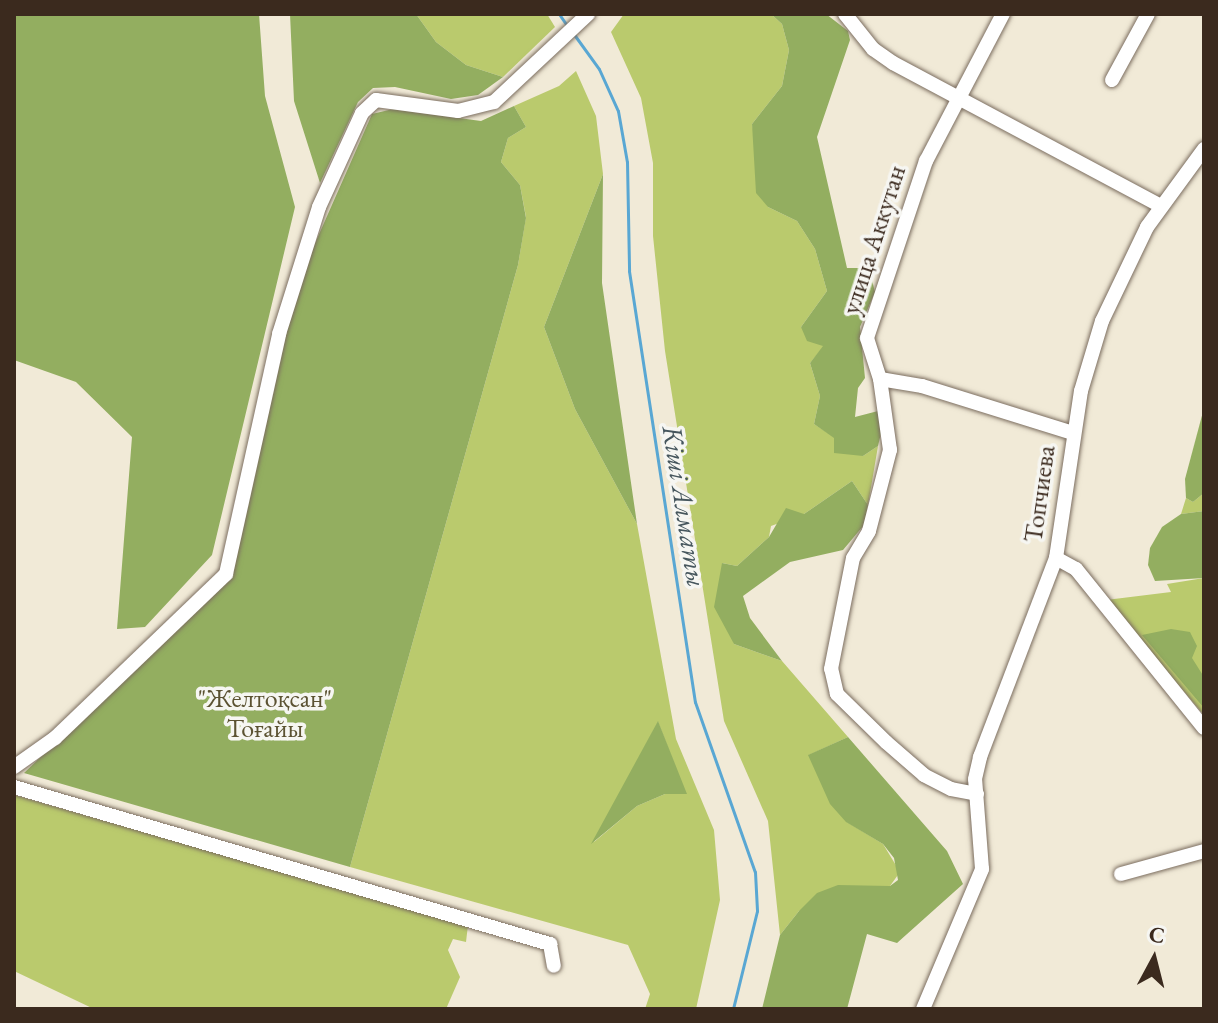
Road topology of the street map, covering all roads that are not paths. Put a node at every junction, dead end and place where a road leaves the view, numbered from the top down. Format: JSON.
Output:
{"nodes":[{"id":1,"x":588,"y":14,"type":"edge"},
{"id":2,"x":845,"y":14,"type":"edge"},
{"id":3,"x":1003,"y":14,"type":"edge"},
{"id":4,"x":1148,"y":14,"type":"edge"},
{"id":5,"x":1112,"y":80,"type":"dead end"},
{"id":6,"x":960,"y":96,"type":"junction"},
{"id":7,"x":1204,"y":149,"type":"edge"},
{"id":8,"x":1161,"y":206,"type":"junction"},
{"id":9,"x":880,"y":379,"type":"junction"},
{"id":10,"x":1073,"y":433,"type":"junction"},
{"id":11,"x":1056,"y":558,"type":"junction"},
{"id":12,"x":1204,"y":728,"type":"edge"},
{"id":13,"x":14,"y":767,"type":"edge"},
{"id":14,"x":14,"y":787,"type":"edge"},
{"id":15,"x":977,"y":794,"type":"junction"},
{"id":16,"x":1204,"y":851,"type":"edge"},
{"id":17,"x":1121,"y":874,"type":"dead end"},
{"id":18,"x":554,"y":966,"type":"dead end"},
{"id":19,"x":923,"y":1009,"type":"edge"}],
"edges":[{"from":1,"to":13,"type":"street"},
{"from":2,"to":6,"type":"street"},
{"from":3,"to":6,"type":"street","name":"улица Аккутан"},
{"from":4,"to":5,"type":"street"},
{"from":6,"to":8,"type":"street"},
{"from":6,"to":9,"type":"street","name":"улица Аккутан"},
{"from":7,"to":8,"type":"street","name":"Топчиева"},
{"from":8,"to":10,"type":"street","name":"Топчиева"},
{"from":9,"to":10,"type":"street"},
{"from":9,"to":15,"type":"street","name":"улица Аккутан"},
{"from":10,"to":11,"type":"street","name":"Топчиева"},
{"from":11,"to":12,"type":"street"},
{"from":11,"to":15,"type":"street","name":"Топчиева"},
{"from":14,"to":18,"type":"street"},
{"from":15,"to":19,"type":"street","name":"Топчиева"},
{"from":16,"to":17,"type":"street"}]}
